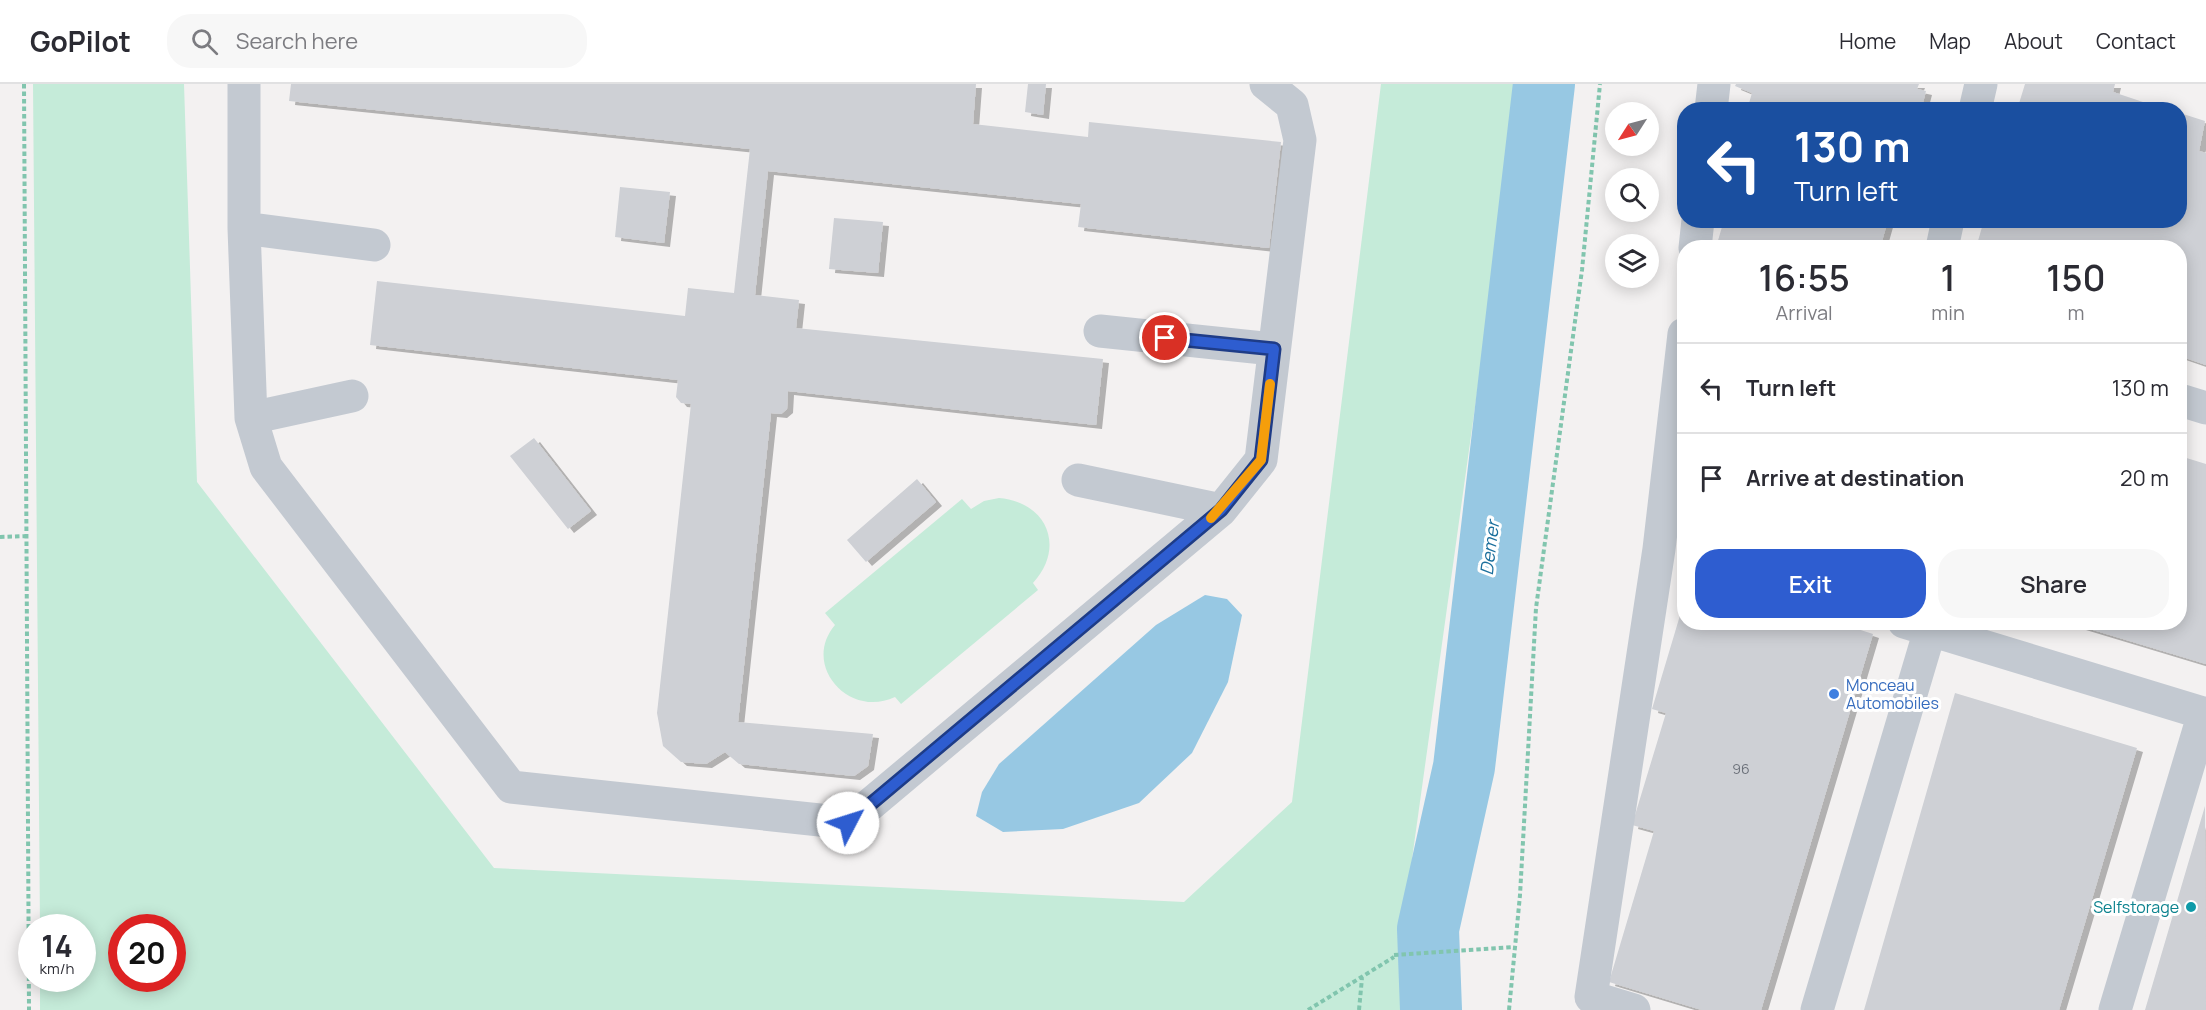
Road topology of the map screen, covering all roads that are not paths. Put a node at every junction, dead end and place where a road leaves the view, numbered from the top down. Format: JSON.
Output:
{"nodes":[{"id":1,"x":243,"y":84,"type":"edge"},
{"id":2,"x":1266,"y":84,"type":"edge"},
{"id":3,"x":1714,"y":84,"type":"edge"},
{"id":4,"x":1981,"y":84,"type":"edge"},
{"id":5,"x":1712,"y":102,"type":"edge"},
{"id":6,"x":1977,"y":102,"type":"edge"},
{"id":7,"x":244,"y":228,"type":"junction"},
{"id":8,"x":374,"y":245,"type":"dead end"},
{"id":9,"x":1100,"y":331,"type":"dead end"},
{"id":10,"x":1274,"y":349,"type":"junction"},
{"id":11,"x":352,"y":396,"type":"dead end"},
{"id":12,"x":2187,"y":402,"type":"edge"},
{"id":13,"x":2206,"y":408,"type":"edge"},
{"id":14,"x":251,"y":418,"type":"junction"},
{"id":15,"x":1677,"y":462,"type":"edge"},
{"id":16,"x":1078,"y":480,"type":"dead end"},
{"id":17,"x":1221,"y":510,"type":"junction"},
{"id":18,"x":1672,"y":553,"type":"edge"},
{"id":19,"x":1916,"y":630,"type":"edge"},
{"id":20,"x":1930,"y":630,"type":"edge"},
{"id":21,"x":2205,"y":713,"type":"edge"},
{"id":22,"x":1634,"y":1010,"type":"edge"},
{"id":23,"x":1817,"y":1010,"type":"edge"},
{"id":24,"x":2115,"y":1010,"type":"edge"}],
"edges":[{"from":1,"to":7,"type":"street"},
{"from":2,"to":10,"type":"street"},
{"from":3,"to":5,"type":"street"},
{"from":4,"to":6,"type":"street"},
{"from":7,"to":8,"type":"street"},
{"from":7,"to":14,"type":"street"},
{"from":9,"to":10,"type":"street"},
{"from":10,"to":17,"type":"street"},
{"from":11,"to":14,"type":"street"},
{"from":12,"to":13,"type":"street"},
{"from":14,"to":17,"type":"street"},
{"from":15,"to":18,"type":"street"},
{"from":16,"to":17,"type":"street"},
{"from":18,"to":22,"type":"street"},
{"from":19,"to":23,"type":"street"},
{"from":20,"to":21,"type":"street"},
{"from":21,"to":24,"type":"street"}]}
